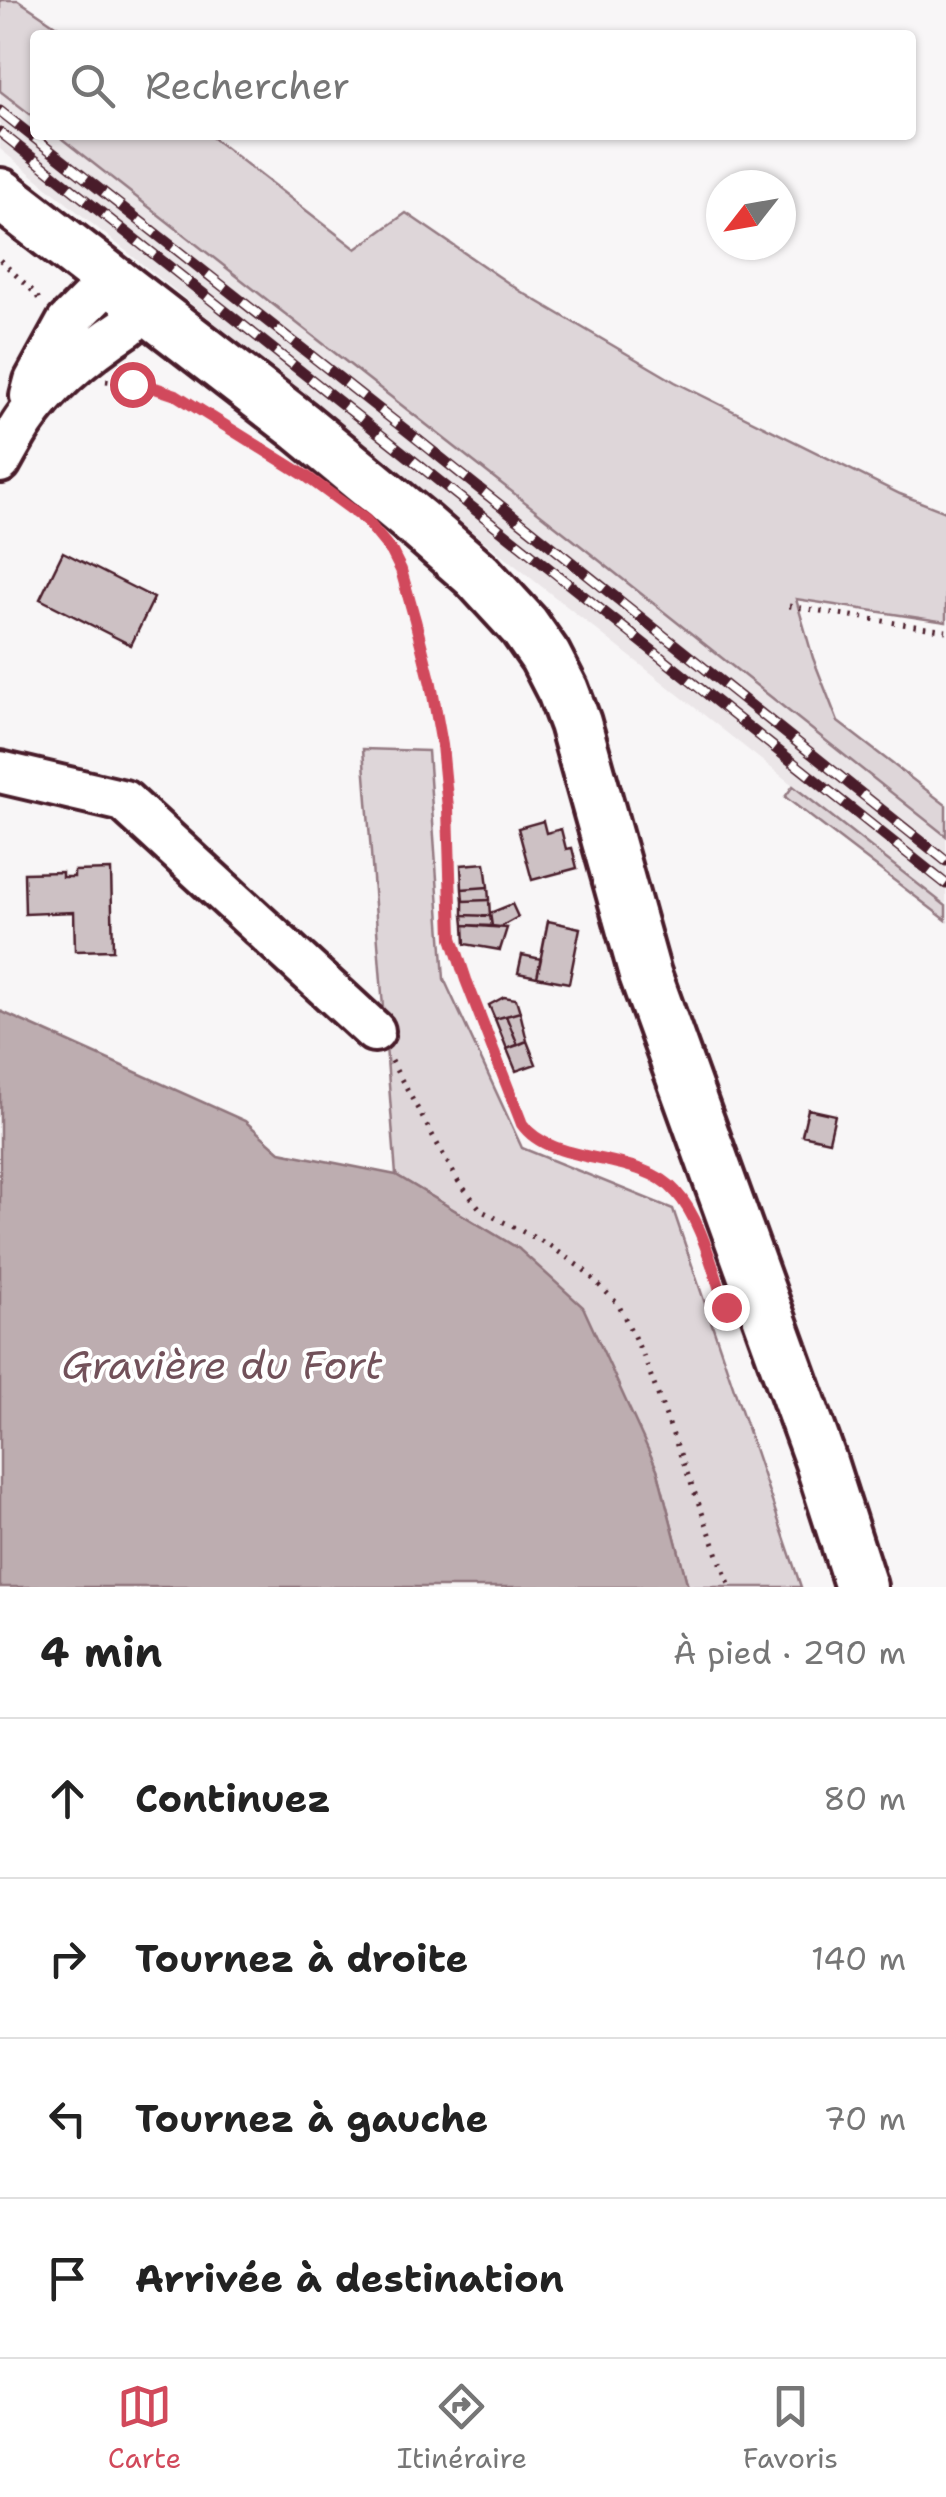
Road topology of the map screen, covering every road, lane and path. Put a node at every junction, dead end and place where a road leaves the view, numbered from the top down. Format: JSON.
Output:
{"nodes":[{"id":1,"x":0,"y":194,"type":"edge"},
{"id":2,"x":0,"y":226,"type":"edge"},
{"id":3,"x":0,"y":260,"type":"edge"},
{"id":4,"x":110,"y":301,"type":"junction"},
{"id":5,"x":39,"y":309,"type":"dead end"},
{"id":6,"x":95,"y":379,"type":"dead end"},
{"id":7,"x":273,"y":456,"type":"dead end"},
{"id":8,"x":0,"y":462,"type":"edge"},
{"id":9,"x":406,"y":538,"type":"junction"},
{"id":10,"x":789,"y":606,"type":"dead end"},
{"id":11,"x":946,"y":632,"type":"edge"},
{"id":12,"x":0,"y":772,"type":"edge"},
{"id":13,"x":374,"y":1032,"type":"joint"},
{"id":14,"x":686,"y":1205,"type":"dead end"},
{"id":15,"x":730,"y":1587,"type":"edge"},
{"id":16,"x":861,"y":1587,"type":"edge"}],
"edges":[{"from":1,"to":4,"type":"main road"},
{"from":2,"to":4,"type":"main road"},
{"from":3,"to":5,"type":"path"},
{"from":4,"to":8,"type":"lane"},
{"from":4,"to":9,"type":"main road"},
{"from":6,"to":7,"type":"path"},
{"from":9,"to":14,"type":"path"},
{"from":9,"to":16,"type":"main road"},
{"from":10,"to":11,"type":"path"},
{"from":12,"to":13,"type":"lane"},
{"from":13,"to":15,"type":"path"}]}
